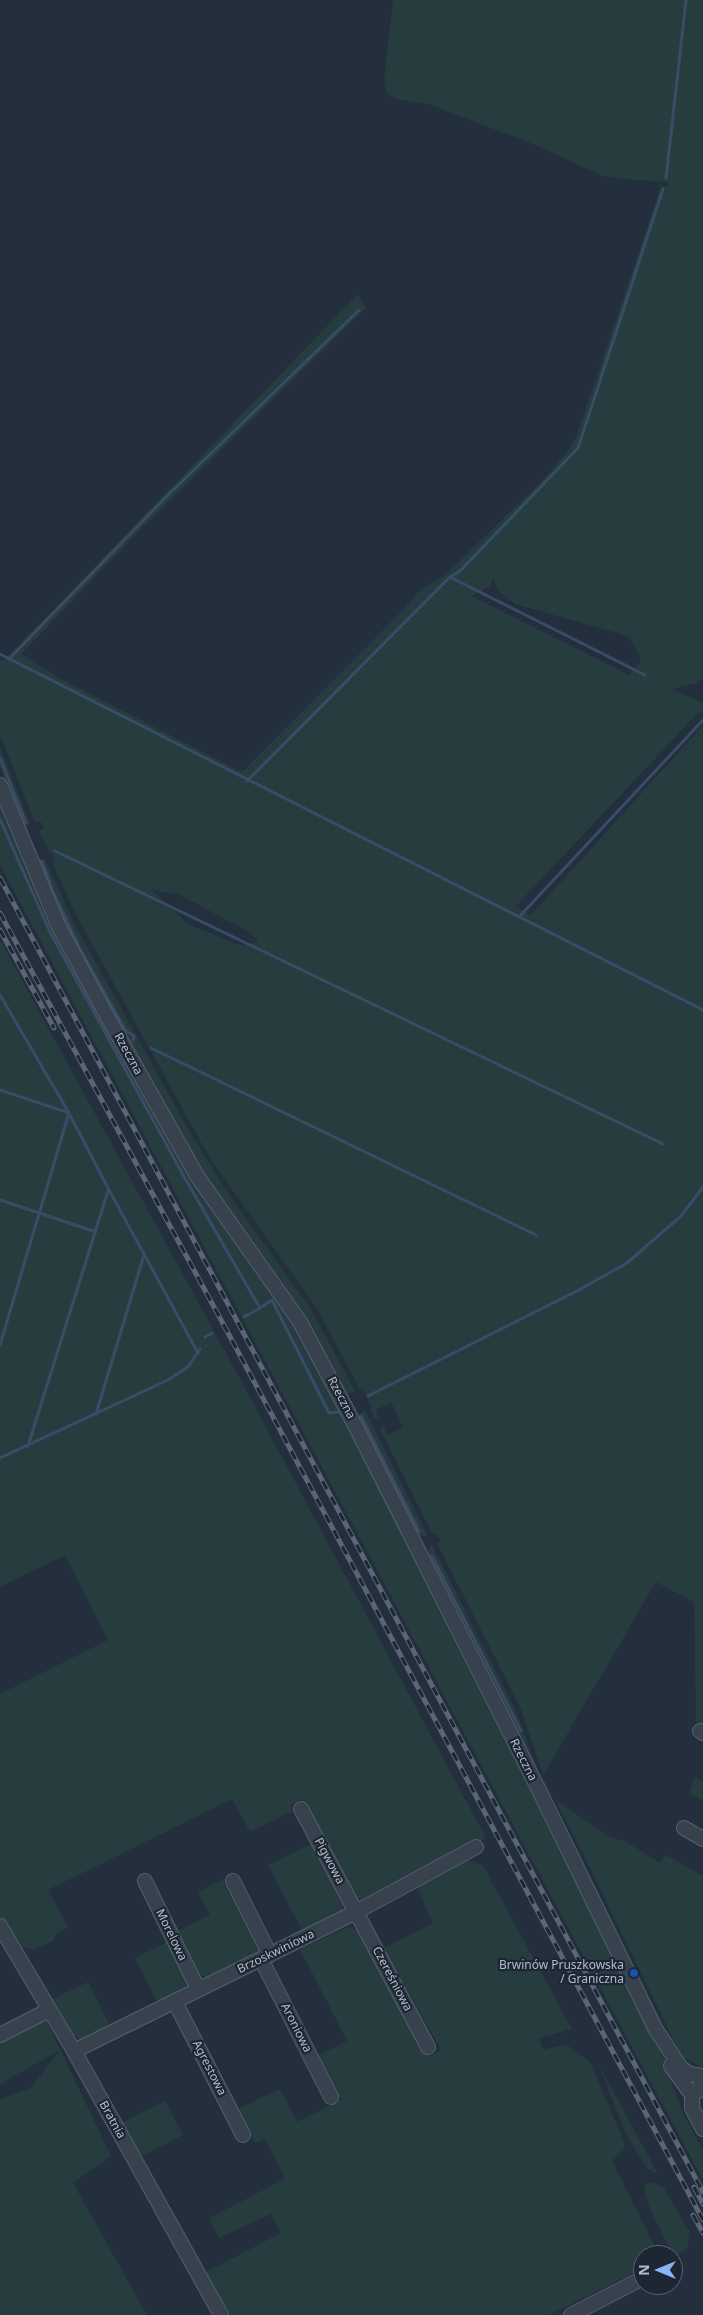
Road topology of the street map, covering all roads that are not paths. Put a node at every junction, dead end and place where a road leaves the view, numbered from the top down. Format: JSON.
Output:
{"nodes":[{"id":1,"x":0,"y":784,"type":"edge"},
{"id":2,"x":301,"y":1809,"type":"dead end"},
{"id":3,"x":684,"y":1828,"type":"dead end"},
{"id":4,"x":703,"y":1839,"type":"edge"},
{"id":5,"x":476,"y":1847,"type":"dead end"},
{"id":6,"x":144,"y":1881,"type":"dead end"},
{"id":7,"x":233,"y":1881,"type":"dead end"},
{"id":8,"x":356,"y":1912,"type":"junction"},
{"id":9,"x":0,"y":1926,"type":"edge"},
{"id":10,"x":266,"y":1957,"type":"junction"},
{"id":11,"x":198,"y":1989,"type":"junction"},
{"id":12,"x":175,"y":2002,"type":"junction"},
{"id":13,"x":49,"y":2010,"type":"junction"},
{"id":14,"x":0,"y":2034,"type":"edge"},
{"id":15,"x":428,"y":2047,"type":"dead end"},
{"id":16,"x":74,"y":2051,"type":"junction"},
{"id":17,"x":696,"y":2085,"type":"edge"},
{"id":18,"x":331,"y":2097,"type":"dead end"},
{"id":19,"x":703,"y":2129,"type":"edge"},
{"id":20,"x":243,"y":2135,"type":"dead end"},
{"id":21,"x":633,"y":2283,"type":"edge"},
{"id":22,"x":221,"y":2315,"type":"edge"},
{"id":23,"x":571,"y":2315,"type":"edge"}],
"edges":[{"from":1,"to":17,"type":"street","name":"Rzeczna"},
{"from":2,"to":8,"type":"street","name":"Pigwowa"},
{"from":3,"to":4,"type":"street"},
{"from":5,"to":8,"type":"street","name":"Brzoskwiniowa"},
{"from":6,"to":11,"type":"street","name":"Morelowa"},
{"from":7,"to":10,"type":"street","name":"Aroniowa"},
{"from":8,"to":10,"type":"street","name":"Brzoskwiniowa"},
{"from":8,"to":15,"type":"street","name":"Czereśniowa"},
{"from":9,"to":13,"type":"street","name":"Bratnia"},
{"from":10,"to":11,"type":"street","name":"Brzoskwiniowa"},
{"from":10,"to":18,"type":"street","name":"Aroniowa"},
{"from":11,"to":12,"type":"street","name":"Brzoskwiniowa"},
{"from":12,"to":16,"type":"street","name":"Brzoskwiniowa"},
{"from":12,"to":20,"type":"street","name":"Agrestowa"},
{"from":13,"to":14,"type":"street"},
{"from":13,"to":16,"type":"street","name":"Bratnia"},
{"from":16,"to":22,"type":"street","name":"Bratnia"},
{"from":17,"to":19,"type":"street"},
{"from":21,"to":23,"type":"street"}]}
